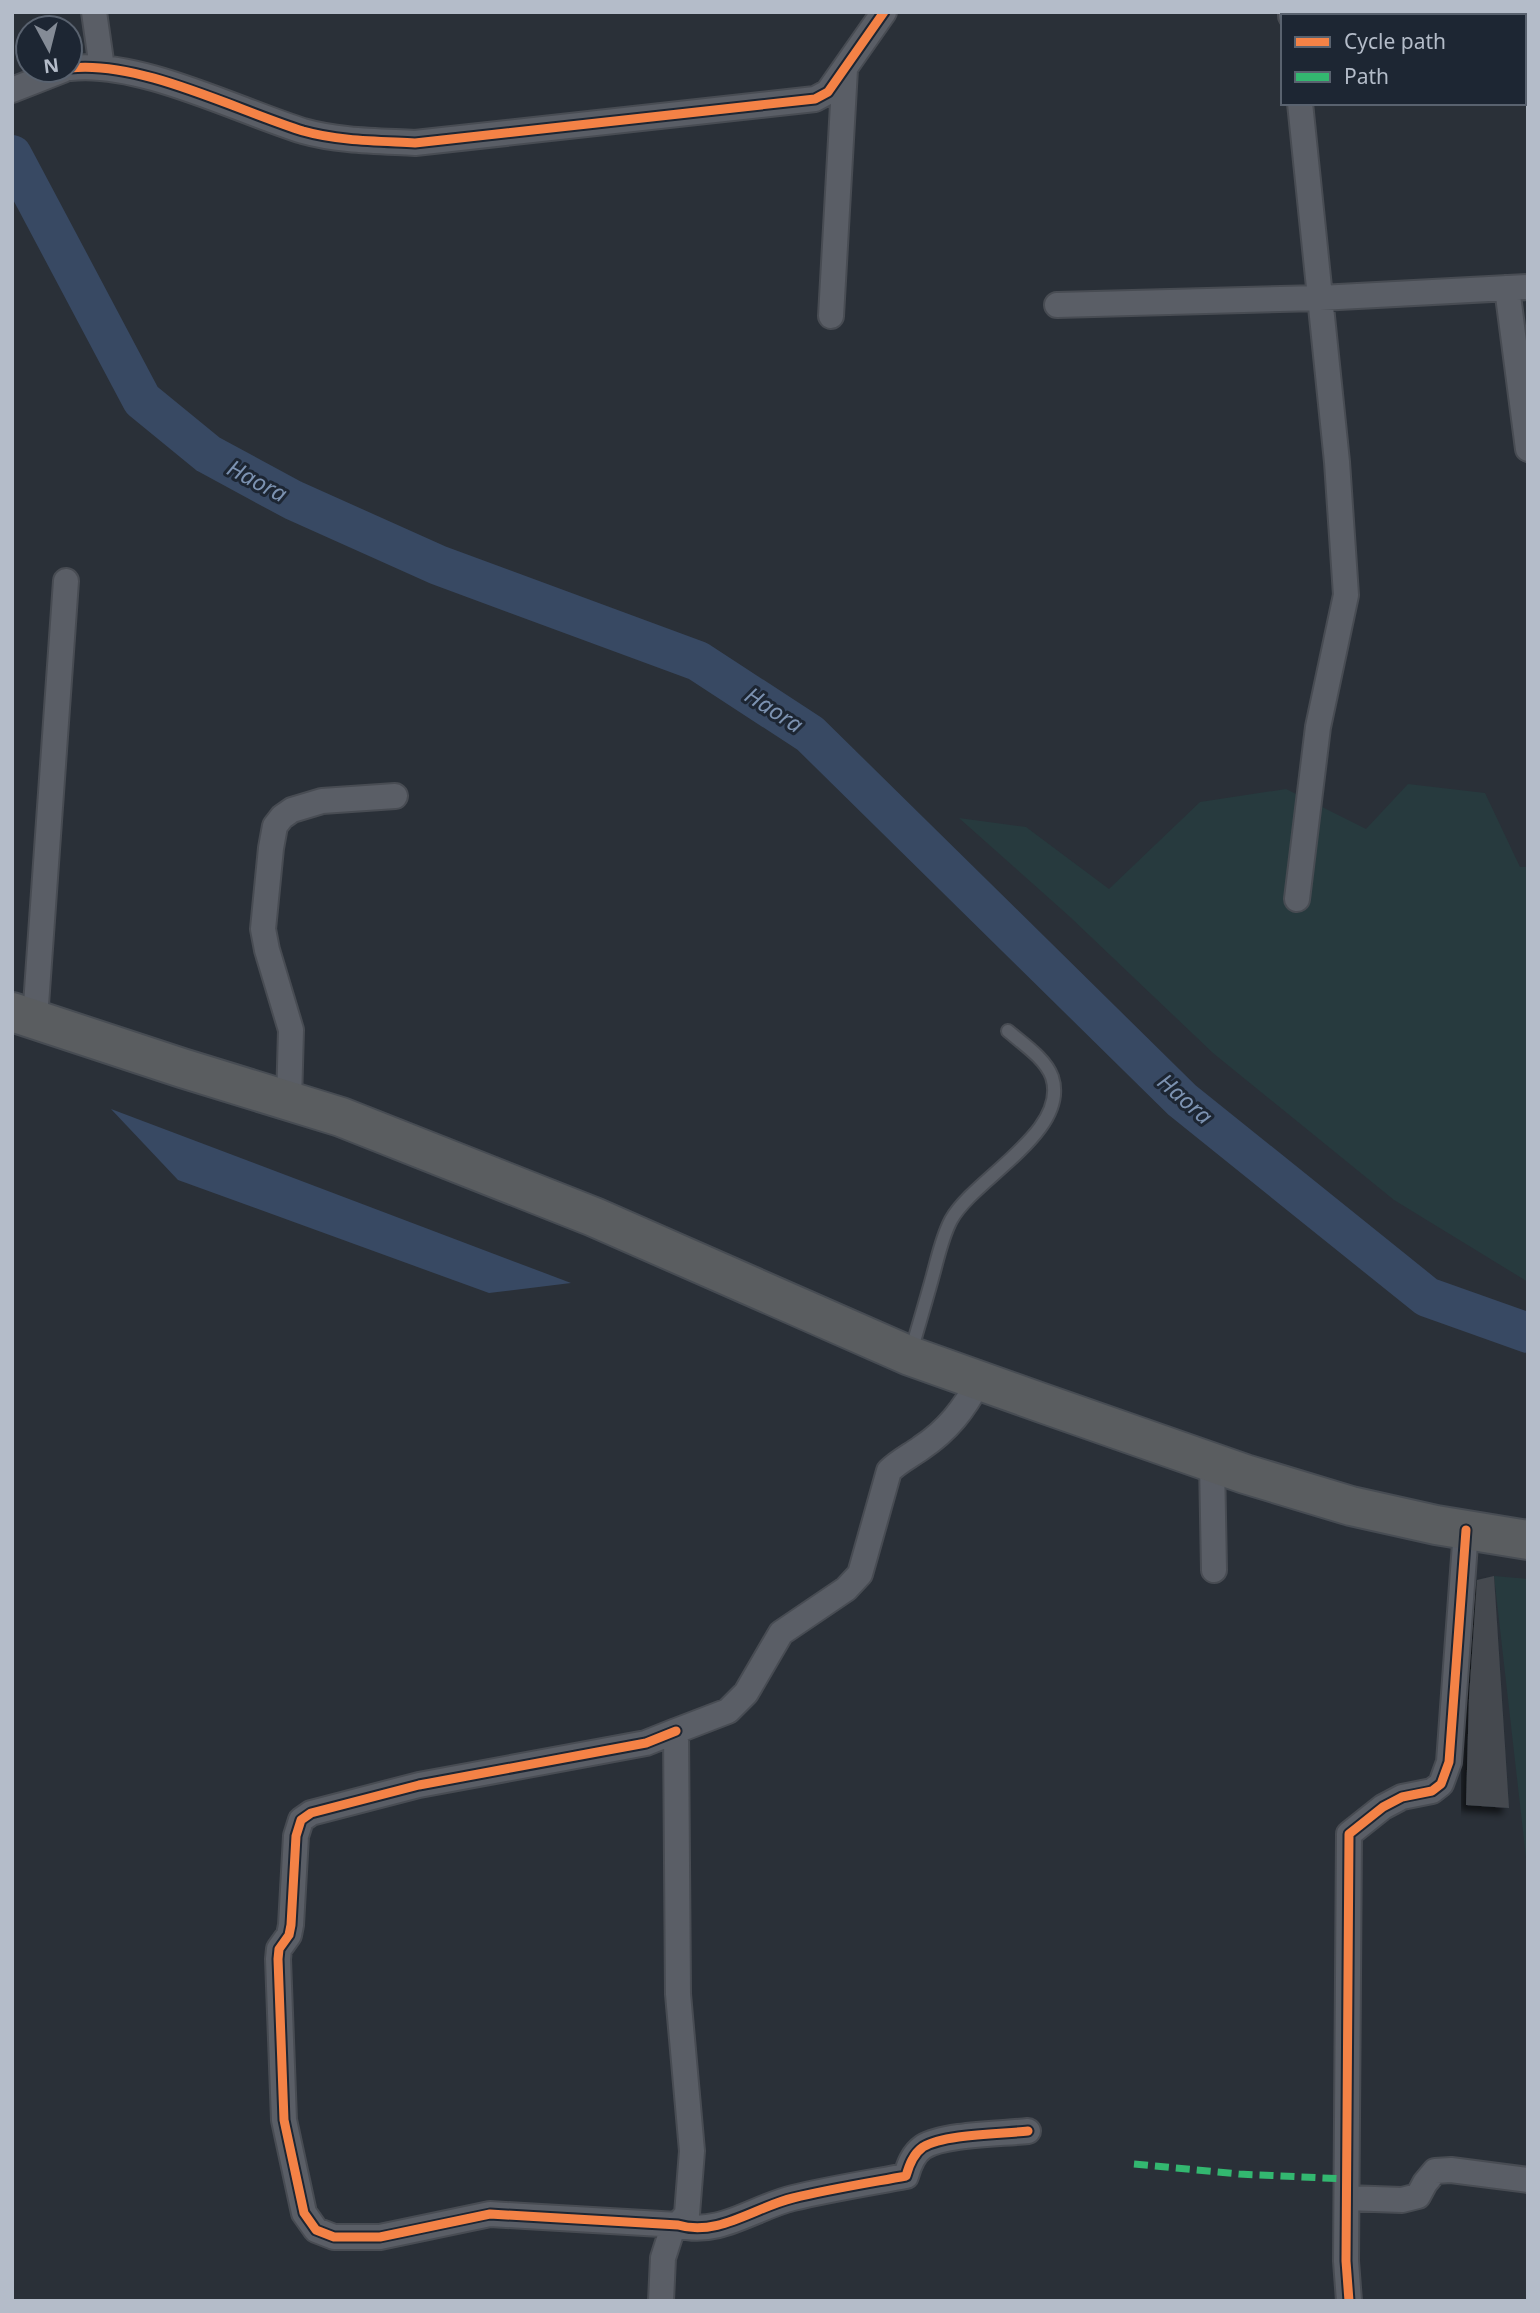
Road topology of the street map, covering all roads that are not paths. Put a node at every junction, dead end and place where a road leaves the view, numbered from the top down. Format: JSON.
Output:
{"nodes":[{"id":1,"x":94,"y":12,"type":"edge"},
{"id":2,"x":884,"y":12,"type":"edge"},
{"id":3,"x":84,"y":67,"type":"edge"},
{"id":4,"x":102,"y":68,"type":"junction"},
{"id":5,"x":845,"y":68,"type":"junction"},
{"id":6,"x":1300,"y":105,"type":"edge"},
{"id":7,"x":1517,"y":288,"type":"edge"},
{"id":8,"x":1320,"y":298,"type":"junction"},
{"id":9,"x":1057,"y":305,"type":"dead end"},
{"id":10,"x":831,"y":316,"type":"dead end"},
{"id":11,"x":1528,"y":449,"type":"edge"},
{"id":12,"x":66,"y":581,"type":"dead end"},
{"id":13,"x":395,"y":796,"type":"dead end"},
{"id":14,"x":1297,"y":899,"type":"dead end"},
{"id":15,"x":24,"y":1015,"type":"edge"},
{"id":16,"x":1008,"y":1031,"type":"dead end"},
{"id":17,"x":289,"y":1101,"type":"junction"},
{"id":18,"x":910,"y":1356,"type":"junction"},
{"id":19,"x":979,"y":1381,"type":"junction"},
{"id":20,"x":1212,"y":1462,"type":"junction"},
{"id":21,"x":1466,"y":1530,"type":"junction"},
{"id":22,"x":1528,"y":1540,"type":"edge"},
{"id":23,"x":1214,"y":1570,"type":"dead end"},
{"id":24,"x":676,"y":1731,"type":"junction"},
{"id":25,"x":1028,"y":2131,"type":"dead end"},
{"id":26,"x":1528,"y":2180,"type":"edge"},
{"id":27,"x":1346,"y":2198,"type":"junction"},
{"id":28,"x":678,"y":2225,"type":"junction"},
{"id":29,"x":661,"y":2301,"type":"edge"},
{"id":30,"x":1349,"y":2301,"type":"edge"}],
"edges":[{"from":1,"to":4,"type":"street"},
{"from":2,"to":5,"type":"street"},
{"from":3,"to":4,"type":"street"},
{"from":4,"to":5,"type":"street"},
{"from":5,"to":10,"type":"street"},
{"from":6,"to":8,"type":"street"},
{"from":7,"to":8,"type":"street"},
{"from":7,"to":11,"type":"street"},
{"from":8,"to":9,"type":"street"},
{"from":8,"to":14,"type":"street"},
{"from":12,"to":15,"type":"street"},
{"from":13,"to":17,"type":"street"},
{"from":15,"to":17,"type":"highway"},
{"from":16,"to":18,"type":"lane"},
{"from":17,"to":18,"type":"highway"},
{"from":18,"to":19,"type":"highway"},
{"from":19,"to":20,"type":"highway"},
{"from":19,"to":24,"type":"street"},
{"from":20,"to":21,"type":"highway"},
{"from":20,"to":23,"type":"street"},
{"from":21,"to":22,"type":"highway"},
{"from":21,"to":27,"type":"street"},
{"from":24,"to":28,"type":"street"},
{"from":24,"to":28,"type":"street"},
{"from":25,"to":28,"type":"street"},
{"from":26,"to":27,"type":"street"},
{"from":27,"to":30,"type":"street"},
{"from":28,"to":29,"type":"street"}]}
